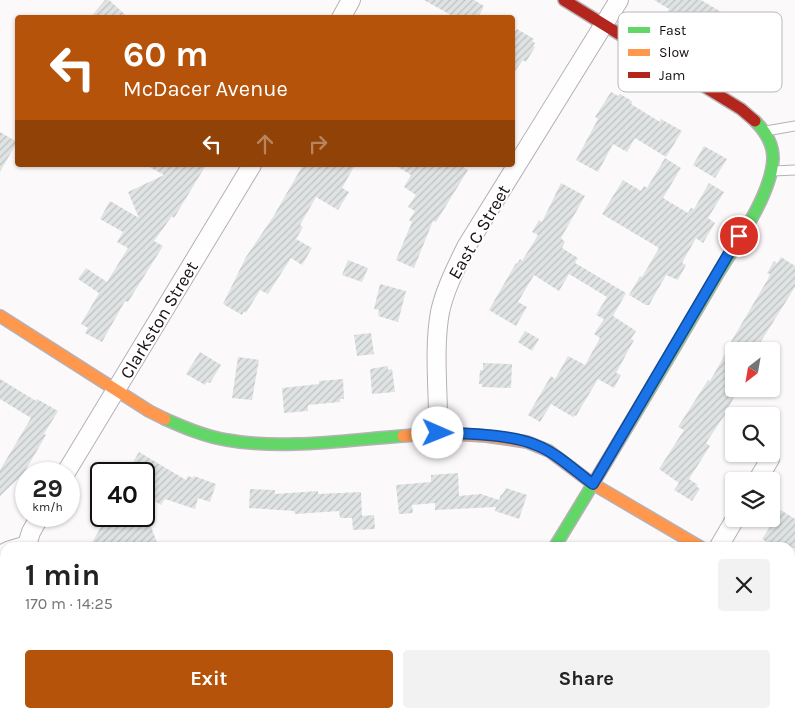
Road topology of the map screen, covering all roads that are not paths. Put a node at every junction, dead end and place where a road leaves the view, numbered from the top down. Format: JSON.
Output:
{"nodes":[{"id":1,"x":351,"y":0,"type":"edge"},
{"id":2,"x":564,"y":0,"type":"edge"},
{"id":3,"x":619,"y":0,"type":"edge"},
{"id":4,"x":343,"y":15,"type":"edge"},
{"id":5,"x":605,"y":24,"type":"junction"},
{"id":6,"x":618,"y":32,"type":"edge"},
{"id":7,"x":715,"y":92,"type":"edge"},
{"id":8,"x":795,"y":126,"type":"edge"},
{"id":9,"x":764,"y":132,"type":"junction"},
{"id":10,"x":251,"y":167,"type":"edge"},
{"id":11,"x":795,"y":170,"type":"edge"},
{"id":12,"x":770,"y":171,"type":"junction"},
{"id":13,"x":0,"y":316,"type":"edge"},
{"id":14,"x":116,"y":391,"type":"junction"},
{"id":15,"x":438,"y":433,"type":"junction"},
{"id":16,"x":72,"y":462,"type":"edge"},
{"id":17,"x":593,"y":484,"type":"junction"},
{"id":18,"x":35,"y":527,"type":"edge"},
{"id":19,"x":730,"y":527,"type":"edge"},
{"id":20,"x":28,"y":542,"type":"edge"},
{"id":21,"x":558,"y":542,"type":"edge"},
{"id":22,"x":692,"y":542,"type":"edge"},
{"id":23,"x":722,"y":542,"type":"edge"}],
"edges":[{"from":1,"to":4,"type":"street"},
{"from":2,"to":5,"type":"street"},
{"from":3,"to":5,"type":"street","name":"East C Street"},
{"from":5,"to":6,"type":"street"},
{"from":5,"to":15,"type":"street","name":"East C Street"},
{"from":7,"to":9,"type":"street"},
{"from":8,"to":9,"type":"lane"},
{"from":9,"to":12,"type":"street"},
{"from":10,"to":14,"type":"street","name":"Clarkston Street"},
{"from":11,"to":12,"type":"lane"},
{"from":12,"to":17,"type":"street"},
{"from":13,"to":14,"type":"street"},
{"from":14,"to":15,"type":"street"},
{"from":14,"to":16,"type":"street","name":"Clarkston Street"},
{"from":15,"to":17,"type":"street"},
{"from":17,"to":21,"type":"street"},
{"from":17,"to":22,"type":"street"},
{"from":18,"to":20,"type":"street"},
{"from":19,"to":23,"type":"street"}]}
